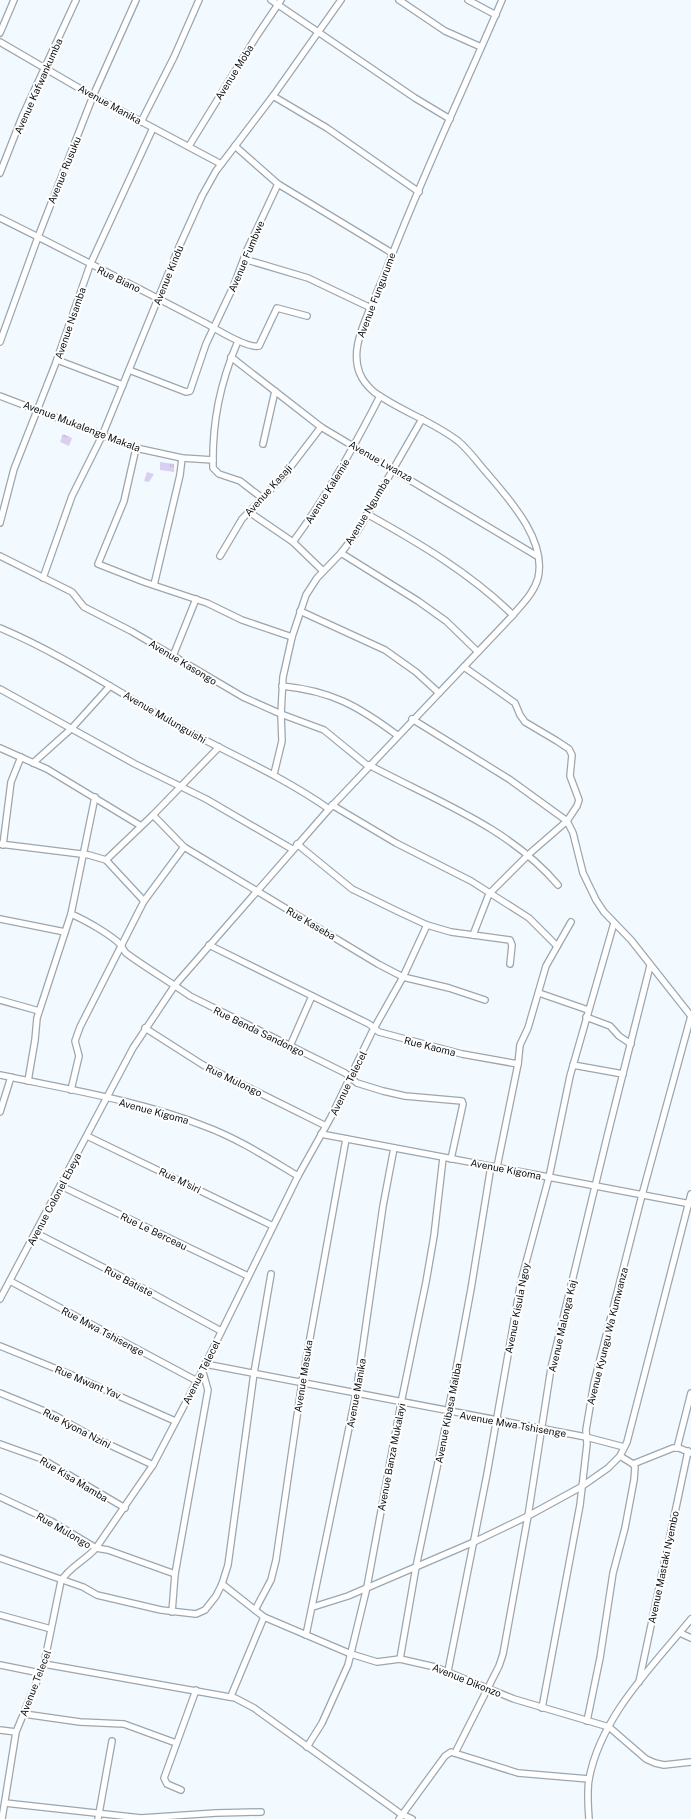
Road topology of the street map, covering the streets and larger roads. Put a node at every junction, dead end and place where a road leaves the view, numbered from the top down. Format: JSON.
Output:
{"nodes":[{"id":1,"x":14,"y":0,"type":"edge"},
{"id":2,"x":76,"y":0,"type":"edge"},
{"id":3,"x":136,"y":0,"type":"edge"},
{"id":4,"x":199,"y":0,"type":"edge"},
{"id":5,"x":271,"y":0,"type":"edge"},
{"id":6,"x":342,"y":0,"type":"edge"},
{"id":7,"x":399,"y":0,"type":"edge"},
{"id":8,"x":468,"y":0,"type":"edge"},
{"id":9,"x":502,"y":0,"type":"edge"},
{"id":10,"x":280,"y":2,"type":"edge"},
{"id":11,"x":496,"y":15,"type":"junction"},
{"id":12,"x":0,"y":33,"type":"edge"},
{"id":13,"x":319,"y":33,"type":"junction"},
{"id":14,"x":0,"y":42,"type":"edge"},
{"id":15,"x":481,"y":47,"type":"junction"},
{"id":16,"x":46,"y":68,"type":"junction"},
{"id":17,"x":93,"y":96,"type":"junction"},
{"id":18,"x":273,"y":96,"type":"junction"},
{"id":19,"x":450,"y":119,"type":"junction"},
{"id":20,"x":141,"y":122,"type":"junction"},
{"id":21,"x":153,"y":128,"type":"junction"},
{"id":22,"x":189,"y":146,"type":"junction"},
{"id":23,"x":235,"y":146,"type":"junction"},
{"id":24,"x":221,"y":164,"type":"junction"},
{"id":25,"x":0,"y":173,"type":"edge"},
{"id":26,"x":278,"y":184,"type":"junction"},
{"id":27,"x":419,"y":192,"type":"junction"},
{"id":28,"x":0,"y":218,"type":"edge"},
{"id":29,"x":38,"y":237,"type":"junction"},
{"id":30,"x":392,"y":253,"type":"junction"},
{"id":31,"x":244,"y":259,"type":"junction"},
{"id":32,"x":90,"y":265,"type":"junction"},
{"id":33,"x":159,"y":298,"type":"junction"},
{"id":34,"x":371,"y":308,"type":"junction"},
{"id":35,"x":307,"y":316,"type":"dead end"},
{"id":36,"x":214,"y":328,"type":"junction"},
{"id":37,"x":238,"y":341,"type":"junction"},
{"id":38,"x":0,"y":342,"type":"edge"},
{"id":39,"x":231,"y":357,"type":"junction"},
{"id":40,"x":57,"y":360,"type":"junction"},
{"id":41,"x":129,"y":370,"type":"junction"},
{"id":42,"x":123,"y":385,"type":"junction"},
{"id":43,"x":275,"y":391,"type":"junction"},
{"id":44,"x":0,"y":396,"type":"edge"},
{"id":45,"x":380,"y":396,"type":"junction"},
{"id":46,"x":37,"y":409,"type":"junction"},
{"id":47,"x":422,"y":419,"type":"junction"},
{"id":48,"x":321,"y":427,"type":"junction"},
{"id":49,"x":102,"y":436,"type":"junction"},
{"id":50,"x":263,"y":444,"type":"dead end"},
{"id":51,"x":355,"y":446,"type":"junction"},
{"id":52,"x":136,"y":448,"type":"junction"},
{"id":53,"x":182,"y":458,"type":"junction"},
{"id":54,"x":213,"y":460,"type":"junction"},
{"id":55,"x":393,"y":468,"type":"junction"},
{"id":56,"x":262,"y":498,"type":"junction"},
{"id":57,"x":249,"y":512,"type":"junction"},
{"id":58,"x":367,"y":514,"type":"junction"},
{"id":59,"x":0,"y":523,"type":"edge"},
{"id":60,"x":293,"y":542,"type":"junction"},
{"id":61,"x":341,"y":553,"type":"junction"},
{"id":62,"x":0,"y":556,"type":"edge"},
{"id":63,"x":220,"y":556,"type":"dead end"},
{"id":64,"x":537,"y":556,"type":"junction"},
{"id":65,"x":324,"y":571,"type":"junction"},
{"id":66,"x":43,"y":578,"type":"junction"},
{"id":67,"x":154,"y":585,"type":"junction"},
{"id":68,"x":196,"y":599,"type":"junction"},
{"id":69,"x":300,"y":611,"type":"junction"},
{"id":70,"x":512,"y":615,"type":"junction"},
{"id":71,"x":0,"y":628,"type":"edge"},
{"id":72,"x":292,"y":637,"type":"junction"},
{"id":73,"x":478,"y":652,"type":"junction"},
{"id":74,"x":173,"y":656,"type":"junction"},
{"id":75,"x":464,"y":667,"type":"junction"},
{"id":76,"x":110,"y":686,"type":"junction"},
{"id":77,"x":282,"y":686,"type":"junction"},
{"id":78,"x":0,"y":689,"type":"edge"},
{"id":79,"x":439,"y":693,"type":"junction"},
{"id":80,"x":281,"y":714,"type":"junction"},
{"id":81,"x":412,"y":720,"type":"junction"},
{"id":82,"x":72,"y":728,"type":"junction"},
{"id":83,"x":397,"y":735,"type":"junction"},
{"id":84,"x":219,"y":747,"type":"junction"},
{"id":85,"x":0,"y":748,"type":"edge"},
{"id":86,"x":21,"y":757,"type":"junction"},
{"id":87,"x":33,"y":763,"type":"junction"},
{"id":88,"x":369,"y":766,"type":"junction"},
{"id":89,"x":274,"y":774,"type":"junction"},
{"id":90,"x":181,"y":787,"type":"junction"},
{"id":91,"x":95,"y":797,"type":"junction"},
{"id":92,"x":330,"y":807,"type":"junction"},
{"id":93,"x":153,"y":815,"type":"junction"},
{"id":94,"x":566,"y":821,"type":"junction"},
{"id":95,"x":141,"y":826,"type":"junction"},
{"id":96,"x":1,"y":844,"type":"edge"},
{"id":97,"x":297,"y":844,"type":"junction"},
{"id":98,"x":184,"y":847,"type":"junction"},
{"id":99,"x":292,"y":849,"type":"junction"},
{"id":100,"x":528,"y":854,"type":"junction"},
{"id":101,"x":84,"y":855,"type":"junction"},
{"id":102,"x":106,"y":860,"type":"junction"},
{"id":103,"x":558,"y":885,"type":"dead end"},
{"id":104,"x":256,"y":892,"type":"junction"},
{"id":105,"x":488,"y":894,"type":"junction"},
{"id":106,"x":144,"y":901,"type":"junction"},
{"id":107,"x":71,"y":914,"type":"junction"},
{"id":108,"x":0,"y":919,"type":"edge"},
{"id":109,"x":571,"y":922,"type":"dead end"},
{"id":110,"x":614,"y":923,"type":"junction"},
{"id":111,"x":427,"y":925,"type":"junction"},
{"id":112,"x":65,"y":932,"type":"junction"},
{"id":113,"x":474,"y":935,"type":"junction"},
{"id":114,"x":209,"y":945,"type":"junction"},
{"id":115,"x":122,"y":946,"type":"junction"},
{"id":116,"x":557,"y":946,"type":"junction"},
{"id":117,"x":510,"y":964,"type":"dead end"},
{"id":118,"x":650,"y":966,"type":"junction"},
{"id":119,"x":402,"y":977,"type":"junction"},
{"id":120,"x":175,"y":984,"type":"junction"},
{"id":121,"x":539,"y":993,"type":"junction"},
{"id":122,"x":312,"y":996,"type":"junction"},
{"id":123,"x":0,"y":1000,"type":"edge"},
{"id":124,"x":485,"y":1000,"type":"dead end"},
{"id":125,"x":588,"y":1010,"type":"junction"},
{"id":126,"x":39,"y":1011,"type":"junction"},
{"id":127,"x":691,"y":1016,"type":"edge"},
{"id":128,"x":586,"y":1017,"type":"junction"},
{"id":129,"x":145,"y":1028,"type":"junction"},
{"id":130,"x":374,"y":1029,"type":"junction"},
{"id":131,"x":631,"y":1044,"type":"junction"},
{"id":132,"x":290,"y":1046,"type":"junction"},
{"id":133,"x":518,"y":1064,"type":"junction"},
{"id":134,"x":573,"y":1065,"type":"junction"},
{"id":135,"x":623,"y":1074,"type":"junction"},
{"id":136,"x":0,"y":1075,"type":"edge"},
{"id":137,"x":11,"y":1077,"type":"junction"},
{"id":138,"x":350,"y":1077,"type":"junction"},
{"id":139,"x":28,"y":1081,"type":"junction"},
{"id":140,"x":71,"y":1090,"type":"junction"},
{"id":141,"x":107,"y":1099,"type":"junction"},
{"id":142,"x":0,"y":1112,"type":"edge"},
{"id":143,"x":326,"y":1126,"type":"junction"},
{"id":144,"x":321,"y":1134,"type":"junction"},
{"id":145,"x":87,"y":1136,"type":"junction"},
{"id":146,"x":346,"y":1139,"type":"junction"},
{"id":147,"x":394,"y":1148,"type":"junction"},
{"id":148,"x":443,"y":1158,"type":"junction"},
{"id":149,"x":451,"y":1159,"type":"junction"},
{"id":150,"x":494,"y":1166,"type":"junction"},
{"id":151,"x":298,"y":1176,"type":"junction"},
{"id":152,"x":548,"y":1177,"type":"junction"},
{"id":153,"x":61,"y":1186,"type":"junction"},
{"id":154,"x":595,"y":1186,"type":"junction"},
{"id":155,"x":691,"y":1194,"type":"edge"},
{"id":156,"x":642,"y":1195,"type":"junction"},
{"id":157,"x":690,"y":1204,"type":"edge"},
{"id":158,"x":273,"y":1226,"type":"junction"},
{"id":159,"x":36,"y":1233,"type":"junction"},
{"id":160,"x":271,"y":1274,"type":"dead end"},
{"id":161,"x":248,"y":1276,"type":"junction"},
{"id":162,"x":10,"y":1281,"type":"junction"},
{"id":163,"x":0,"y":1299,"type":"edge"},
{"id":164,"x":221,"y":1332,"type":"junction"},
{"id":165,"x":0,"y":1346,"type":"edge"},
{"id":166,"x":204,"y":1367,"type":"junction"},
{"id":167,"x":254,"y":1373,"type":"junction"},
{"id":168,"x":197,"y":1381,"type":"junction"},
{"id":169,"x":302,"y":1382,"type":"junction"},
{"id":170,"x":0,"y":1393,"type":"edge"},
{"id":171,"x":691,"y":1393,"type":"edge"},
{"id":172,"x":356,"y":1394,"type":"junction"},
{"id":173,"x":401,"y":1403,"type":"junction"},
{"id":174,"x":448,"y":1412,"type":"junction"},
{"id":175,"x":688,"y":1416,"type":"edge"},
{"id":176,"x":175,"y":1421,"type":"junction"},
{"id":177,"x":496,"y":1421,"type":"junction"},
{"id":178,"x":541,"y":1429,"type":"junction"},
{"id":179,"x":586,"y":1437,"type":"junction"},
{"id":180,"x":0,"y":1444,"type":"edge"},
{"id":181,"x":624,"y":1447,"type":"junction"},
{"id":182,"x":677,"y":1448,"type":"junction"},
{"id":183,"x":690,"y":1452,"type":"edge"},
{"id":184,"x":620,"y":1456,"type":"junction"},
{"id":185,"x":634,"y":1464,"type":"junction"},
{"id":186,"x":153,"y":1465,"type":"junction"},
{"id":187,"x":581,"y":1487,"type":"junction"},
{"id":188,"x":0,"y":1497,"type":"edge"},
{"id":189,"x":125,"y":1508,"type":"junction"},
{"id":190,"x":528,"y":1516,"type":"junction"},
{"id":191,"x":474,"y":1542,"type":"junction"},
{"id":192,"x":96,"y":1548,"type":"junction"},
{"id":193,"x":0,"y":1558,"type":"edge"},
{"id":194,"x":416,"y":1567,"type":"junction"},
{"id":195,"x":175,"y":1574,"type":"junction"},
{"id":196,"x":61,"y":1581,"type":"junction"},
{"id":197,"x":222,"y":1584,"type":"junction"},
{"id":198,"x":367,"y":1587,"type":"junction"},
{"id":199,"x":313,"y":1607,"type":"junction"},
{"id":200,"x":255,"y":1610,"type":"junction"},
{"id":201,"x":172,"y":1612,"type":"junction"},
{"id":202,"x":0,"y":1615,"type":"edge"},
{"id":203,"x":264,"y":1617,"type":"junction"},
{"id":204,"x":691,"y":1618,"type":"edge"},
{"id":205,"x":51,"y":1629,"type":"junction"},
{"id":206,"x":680,"y":1633,"type":"junction"},
{"id":207,"x":306,"y":1635,"type":"junction"},
{"id":208,"x":691,"y":1638,"type":"edge"},
{"id":209,"x":351,"y":1654,"type":"junction"},
{"id":210,"x":400,"y":1659,"type":"junction"},
{"id":211,"x":44,"y":1664,"type":"junction"},
{"id":212,"x":0,"y":1666,"type":"edge"},
{"id":213,"x":448,"y":1671,"type":"junction"},
{"id":214,"x":40,"y":1673,"type":"junction"},
{"id":215,"x":639,"y":1682,"type":"junction"},
{"id":216,"x":487,"y":1687,"type":"junction"},
{"id":217,"x":196,"y":1690,"type":"junction"},
{"id":218,"x":231,"y":1696,"type":"junction"},
{"id":219,"x":542,"y":1708,"type":"junction"},
{"id":220,"x":24,"y":1714,"type":"junction"},
{"id":221,"x":586,"y":1721,"type":"junction"},
{"id":222,"x":608,"y":1727,"type":"junction"},
{"id":223,"x":0,"y":1730,"type":"edge"},
{"id":224,"x":16,"y":1732,"type":"junction"},
{"id":225,"x":112,"y":1742,"type":"dead end"},
{"id":226,"x":176,"y":1743,"type":"junction"},
{"id":227,"x":307,"y":1747,"type":"junction"},
{"id":228,"x":455,"y":1753,"type":"junction"},
{"id":229,"x":691,"y":1762,"type":"edge"},
{"id":230,"x":589,"y":1780,"type":"junction"},
{"id":231,"x":181,"y":1790,"type":"dead end"},
{"id":232,"x":5,"y":1802,"type":"junction"},
{"id":233,"x":261,"y":1812,"type":"dead end"},
{"id":234,"x":98,"y":1816,"type":"edge"},
{"id":235,"x":400,"y":1817,"type":"edge"},
{"id":236,"x":2,"y":1819,"type":"edge"},
{"id":237,"x":412,"y":1819,"type":"edge"},
{"id":238,"x":589,"y":1819,"type":"edge"}],
"edges":[{"from":1,"to":12,"type":"street"},
{"from":2,"to":16,"type":"street","name":"Avenue Kafwankumba"},
{"from":3,"to":17,"type":"street","name":"Avenue Rusuku"},
{"from":4,"to":20,"type":"street"},
{"from":5,"to":10,"type":"street"},
{"from":6,"to":13,"type":"street","name":"Avenue Kindu"},
{"from":7,"to":15,"type":"street"},
{"from":8,"to":11,"type":"street"},
{"from":9,"to":11,"type":"street","name":"Avenue Fungurume"},
{"from":10,"to":13,"type":"street"},
{"from":10,"to":22,"type":"street","name":"Avenue Moba"},
{"from":11,"to":15,"type":"street","name":"Avenue Fungurume"},
{"from":13,"to":18,"type":"street","name":"Avenue Kindu"},
{"from":13,"to":19,"type":"street"},
{"from":14,"to":16,"type":"street","name":"Avenue Manika"},
{"from":15,"to":19,"type":"street","name":"Avenue Fungurume"},
{"from":16,"to":17,"type":"street","name":"Avenue Manika"},
{"from":16,"to":25,"type":"street","name":"Avenue Kafwankumba"},
{"from":17,"to":20,"type":"street","name":"Avenue Manika"},
{"from":17,"to":29,"type":"street","name":"Avenue Rusuku"},
{"from":18,"to":23,"type":"street","name":"Avenue Kindu"},
{"from":18,"to":27,"type":"street"},
{"from":19,"to":27,"type":"street","name":"Avenue Fungurume"},
{"from":20,"to":21,"type":"street","name":"Avenue Manika"},
{"from":21,"to":22,"type":"street","name":"Avenue Manika"},
{"from":21,"to":32,"type":"street","name":"Avenue Nsamba"},
{"from":22,"to":24,"type":"street","name":"Avenue Manika"},
{"from":23,"to":24,"type":"street","name":"Avenue Kindu"},
{"from":23,"to":26,"type":"street"},
{"from":24,"to":33,"type":"street","name":"Avenue Kindu"},
{"from":26,"to":30,"type":"street"},
{"from":26,"to":31,"type":"street","name":"Avenue Fumbwe"},
{"from":27,"to":30,"type":"street","name":"Avenue Fungurume"},
{"from":28,"to":29,"type":"street","name":"Rue Biano"},
{"from":29,"to":32,"type":"street","name":"Rue Biano"},
{"from":29,"to":38,"type":"street","name":"Avenue Rusuku"},
{"from":30,"to":34,"type":"street","name":"Avenue Fungurume"},
{"from":31,"to":34,"type":"street"},
{"from":31,"to":36,"type":"street","name":"Avenue Fumbwe"},
{"from":32,"to":33,"type":"street","name":"Rue Biano"},
{"from":32,"to":40,"type":"street","name":"Avenue Nsamba"},
{"from":33,"to":36,"type":"street","name":"Rue Biano"},
{"from":33,"to":41,"type":"street","name":"Avenue Kindu"},
{"from":34,"to":45,"type":"street","name":"Avenue Fungurume"},
{"from":35,"to":37,"type":"street","name":"Rue Biano"},
{"from":36,"to":37,"type":"street","name":"Rue Biano"},
{"from":36,"to":41,"type":"street","name":"Avenue Fumbwe"},
{"from":37,"to":39,"type":"street"},
{"from":39,"to":43,"type":"street","name":"Avenue Lwanza"},
{"from":39,"to":54,"type":"street"},
{"from":40,"to":42,"type":"street"},
{"from":40,"to":46,"type":"street","name":"Avenue Nsamba"},
{"from":41,"to":42,"type":"street","name":"Avenue Kindu"},
{"from":42,"to":49,"type":"street","name":"Avenue Kindu"},
{"from":43,"to":48,"type":"street","name":"Avenue Lwanza"},
{"from":43,"to":50,"type":"street"},
{"from":44,"to":46,"type":"street","name":"Avenue Mukalenge Makala"},
{"from":45,"to":47,"type":"street","name":"Avenue Fungurume"},
{"from":45,"to":51,"type":"street","name":"Avenue Kalemie"},
{"from":46,"to":49,"type":"street","name":"Avenue Mukalenge Makala"},
{"from":46,"to":59,"type":"street","name":"Avenue Nsamba"},
{"from":47,"to":55,"type":"street","name":"Avenue Ngumba"},
{"from":47,"to":64,"type":"street","name":"Avenue Fungurume"},
{"from":48,"to":51,"type":"street","name":"Avenue Lwanza"},
{"from":48,"to":56,"type":"street","name":"Avenue Kasaji"},
{"from":49,"to":52,"type":"street","name":"Avenue Mukalenge Makala"},
{"from":49,"to":66,"type":"street","name":"Avenue Kindu"},
{"from":51,"to":55,"type":"street","name":"Avenue Lwanza"},
{"from":51,"to":60,"type":"street","name":"Avenue Kalemie"},
{"from":52,"to":53,"type":"street","name":"Avenue Mukalenge Makala"},
{"from":52,"to":67,"type":"street"},
{"from":53,"to":54,"type":"street","name":"Avenue Mukalenge Makala"},
{"from":53,"to":67,"type":"street"},
{"from":54,"to":56,"type":"street"},
{"from":55,"to":58,"type":"street","name":"Avenue Ngumba"},
{"from":55,"to":64,"type":"street","name":"Avenue Lwanza"},
{"from":56,"to":57,"type":"street","name":"Avenue Kasaji"},
{"from":57,"to":60,"type":"street"},
{"from":57,"to":63,"type":"street","name":"Avenue Kasaji"},
{"from":58,"to":61,"type":"street","name":"Avenue Ngumba"},
{"from":58,"to":70,"type":"street"},
{"from":60,"to":65,"type":"street"},
{"from":61,"to":65,"type":"street","name":"Avenue Ngumba"},
{"from":61,"to":73,"type":"street"},
{"from":62,"to":66,"type":"street","name":"Avenue Kasongo"},
{"from":64,"to":70,"type":"street","name":"Avenue Fungurume"},
{"from":65,"to":69,"type":"street","name":"Avenue Ngumba"},
{"from":66,"to":74,"type":"street","name":"Avenue Kasongo"},
{"from":67,"to":68,"type":"street"},
{"from":68,"to":72,"type":"street"},
{"from":68,"to":74,"type":"street"},
{"from":69,"to":72,"type":"street","name":"Avenue Ngumba"},
{"from":69,"to":79,"type":"street"},
{"from":70,"to":73,"type":"street","name":"Avenue Fungurume"},
{"from":71,"to":76,"type":"street","name":"Avenue Mulunguishi"},
{"from":72,"to":77,"type":"street","name":"Avenue Ngumba"},
{"from":73,"to":75,"type":"street","name":"Avenue Fungurume"},
{"from":74,"to":80,"type":"street","name":"Avenue Kasongo"},
{"from":75,"to":79,"type":"street","name":"Avenue Fungurume"},
{"from":75,"to":94,"type":"street"},
{"from":76,"to":82,"type":"street"},
{"from":76,"to":84,"type":"street","name":"Avenue Mulunguishi"},
{"from":77,"to":80,"type":"street","name":"Avenue Ngumba"},
{"from":77,"to":83,"type":"street"},
{"from":78,"to":82,"type":"street"},
{"from":79,"to":81,"type":"street","name":"Avenue Fungurume"},
{"from":80,"to":88,"type":"street","name":"Avenue Kasongo"},
{"from":80,"to":89,"type":"street","name":"Avenue Ngumba"},
{"from":81,"to":83,"type":"street","name":"Avenue Fungurume"},
{"from":81,"to":94,"type":"street"},
{"from":82,"to":87,"type":"street"},
{"from":82,"to":90,"type":"street"},
{"from":83,"to":88,"type":"street","name":"Avenue Fungurume"},
{"from":84,"to":89,"type":"street","name":"Avenue Mulunguishi"},
{"from":84,"to":90,"type":"street"},
{"from":85,"to":86,"type":"street"},
{"from":86,"to":87,"type":"street"},
{"from":86,"to":96,"type":"street"},
{"from":87,"to":91,"type":"street"},
{"from":88,"to":92,"type":"street","name":"Avenue Fungurume"},
{"from":88,"to":100,"type":"street","name":"Avenue Kasongo"},
{"from":89,"to":92,"type":"street","name":"Avenue Mulunguishi"},
{"from":90,"to":93,"type":"street"},
{"from":90,"to":99,"type":"street"},
{"from":91,"to":95,"type":"street"},
{"from":91,"to":101,"type":"street"},
{"from":92,"to":97,"type":"street","name":"Avenue Colonel Ebeya"},
{"from":92,"to":105,"type":"street","name":"Avenue Mulunguishi"},
{"from":93,"to":95,"type":"street"},
{"from":93,"to":98,"type":"street","name":"Rue Kaseba"},
{"from":94,"to":100,"type":"street"},
{"from":94,"to":110,"type":"street"},
{"from":95,"to":102,"type":"street"},
{"from":96,"to":101,"type":"street"},
{"from":97,"to":99,"type":"street","name":"Avenue Colonel Ebeya"},
{"from":97,"to":111,"type":"street"},
{"from":98,"to":104,"type":"street","name":"Rue Kaseba"},
{"from":98,"to":106,"type":"street"},
{"from":99,"to":104,"type":"street","name":"Avenue Colonel Ebeya"},
{"from":100,"to":103,"type":"street","name":"Avenue Kasongo"},
{"from":100,"to":105,"type":"street"},
{"from":101,"to":102,"type":"street"},
{"from":101,"to":107,"type":"street"},
{"from":102,"to":106,"type":"street"},
{"from":104,"to":114,"type":"street","name":"Avenue Colonel Ebeya"},
{"from":104,"to":119,"type":"street","name":"Rue Kaseba"},
{"from":105,"to":113,"type":"street"},
{"from":105,"to":116,"type":"street","name":"Avenue Mulunguishi"},
{"from":106,"to":115,"type":"street"},
{"from":107,"to":112,"type":"street"},
{"from":107,"to":115,"type":"street","name":"Rue Benda Sandongo"},
{"from":108,"to":112,"type":"street"},
{"from":109,"to":116,"type":"street"},
{"from":110,"to":118,"type":"street"},
{"from":110,"to":125,"type":"street","name":"Avenue Kisula Ngoy"},
{"from":111,"to":113,"type":"street"},
{"from":111,"to":119,"type":"street","name":"Avenue Telecel"},
{"from":112,"to":126,"type":"street"},
{"from":113,"to":117,"type":"street"},
{"from":114,"to":120,"type":"street","name":"Avenue Colonel Ebeya"},
{"from":114,"to":122,"type":"street","name":"Rue Kaoma"},
{"from":115,"to":120,"type":"street","name":"Rue Benda Sandongo"},
{"from":115,"to":140,"type":"street"},
{"from":116,"to":121,"type":"street"},
{"from":118,"to":127,"type":"street"},
{"from":118,"to":131,"type":"street","name":"Avenue Malonga Kaj"},
{"from":119,"to":124,"type":"street","name":"Rue Kaseba"},
{"from":119,"to":130,"type":"street","name":"Avenue Telecel"},
{"from":120,"to":129,"type":"street","name":"Avenue Colonel Ebeya"},
{"from":120,"to":132,"type":"street","name":"Rue Benda Sandongo"},
{"from":121,"to":125,"type":"street"},
{"from":121,"to":133,"type":"street"},
{"from":122,"to":130,"type":"street","name":"Rue Kaoma"},
{"from":122,"to":132,"type":"street"},
{"from":123,"to":126,"type":"street"},
{"from":125,"to":128,"type":"street","name":"Avenue Kisula Ngoy"},
{"from":126,"to":139,"type":"street"},
{"from":127,"to":156,"type":"street","name":"Avenue Kyungu Wa Kumwanza"},
{"from":128,"to":131,"type":"street"},
{"from":128,"to":134,"type":"street","name":"Avenue Kisula Ngoy"},
{"from":129,"to":141,"type":"street","name":"Avenue Colonel Ebeya"},
{"from":129,"to":143,"type":"street","name":"Rue Mulongo"},
{"from":130,"to":133,"type":"street","name":"Rue Kaoma"},
{"from":130,"to":138,"type":"street","name":"Avenue Telecel"},
{"from":131,"to":135,"type":"street","name":"Avenue Malonga Kaj"},
{"from":132,"to":138,"type":"street","name":"Rue Benda Sandongo"},
{"from":133,"to":150,"type":"street","name":"Avenue Kibasa Maliba"},
{"from":134,"to":135,"type":"street"},
{"from":134,"to":152,"type":"street","name":"Avenue Kisula Ngoy"},
{"from":135,"to":154,"type":"street","name":"Avenue Malonga Kaj"},
{"from":136,"to":137,"type":"street","name":"Avenue Kigoma"},
{"from":137,"to":139,"type":"street","name":"Avenue Kigoma"},
{"from":137,"to":142,"type":"street"},
{"from":138,"to":143,"type":"street","name":"Avenue Telecel"},
{"from":138,"to":149,"type":"street","name":"Rue Benda Sandongo"},
{"from":139,"to":140,"type":"street","name":"Avenue Kigoma"},
{"from":140,"to":141,"type":"street","name":"Avenue Kigoma"},
{"from":141,"to":145,"type":"street","name":"Avenue Colonel Ebeya"},
{"from":141,"to":151,"type":"street","name":"Avenue Kigoma"},
{"from":143,"to":144,"type":"street","name":"Avenue Telecel"},
{"from":144,"to":146,"type":"street","name":"Avenue Kigoma"},
{"from":144,"to":151,"type":"street","name":"Avenue Telecel"},
{"from":145,"to":153,"type":"street","name":"Avenue Colonel Ebeya"},
{"from":145,"to":158,"type":"street","name":"Rue M'siri"},
{"from":146,"to":147,"type":"street","name":"Avenue Kigoma"},
{"from":146,"to":169,"type":"street","name":"Avenue Masuka"},
{"from":147,"to":148,"type":"street","name":"Avenue Kigoma"},
{"from":147,"to":172,"type":"street","name":"Avenue Manika"},
{"from":148,"to":149,"type":"street","name":"Avenue Kigoma"},
{"from":148,"to":173,"type":"street","name":"Avenue Banza Mukalayi"},
{"from":149,"to":150,"type":"street","name":"Avenue Kigoma"},
{"from":150,"to":152,"type":"street","name":"Avenue Kigoma"},
{"from":150,"to":174,"type":"street","name":"Avenue Kibasa Maliba"},
{"from":151,"to":158,"type":"street","name":"Avenue Telecel"},
{"from":152,"to":154,"type":"street","name":"Avenue Kigoma"},
{"from":152,"to":177,"type":"street","name":"Avenue Kisula Ngoy"},
{"from":153,"to":159,"type":"street","name":"Avenue Colonel Ebeya"},
{"from":153,"to":161,"type":"street","name":"Rue Le Berceau"},
{"from":154,"to":156,"type":"street","name":"Avenue Kigoma"},
{"from":154,"to":178,"type":"street","name":"Avenue Malonga Kaj"},
{"from":155,"to":157,"type":"street"},
{"from":156,"to":157,"type":"street","name":"Avenue Kigoma"},
{"from":156,"to":179,"type":"street","name":"Avenue Kyungu Wa Kumwanza"},
{"from":157,"to":181,"type":"street"},
{"from":158,"to":161,"type":"street","name":"Avenue Telecel"},
{"from":159,"to":162,"type":"street","name":"Avenue Colonel Ebeya"},
{"from":159,"to":164,"type":"street","name":"Rue Batiste"},
{"from":160,"to":167,"type":"street"},
{"from":161,"to":164,"type":"street","name":"Avenue Telecel"},
{"from":162,"to":163,"type":"street","name":"Avenue Colonel Ebeya"},
{"from":162,"to":168,"type":"street","name":"Rue Mwa Tshisenge"},
{"from":164,"to":166,"type":"street","name":"Avenue Telecel"},
{"from":165,"to":176,"type":"street","name":"Rue Mwant Yav"},
{"from":166,"to":167,"type":"street","name":"Avenue Mwa Tshisenge"},
{"from":166,"to":168,"type":"street","name":"Avenue Telecel"},
{"from":166,"to":195,"type":"street"},
{"from":167,"to":169,"type":"street","name":"Avenue Mwa Tshisenge"},
{"from":167,"to":197,"type":"street"},
{"from":168,"to":176,"type":"street","name":"Avenue Telecel"},
{"from":169,"to":172,"type":"street","name":"Avenue Mwa Tshisenge"},
{"from":169,"to":200,"type":"street","name":"Avenue Masuka"},
{"from":170,"to":186,"type":"street","name":"Rue Kyona Nzini"},
{"from":171,"to":175,"type":"street"},
{"from":172,"to":173,"type":"street","name":"Avenue Mwa Tshisenge"},
{"from":172,"to":199,"type":"street","name":"Avenue Manika"},
{"from":173,"to":174,"type":"street","name":"Avenue Mwa Tshisenge"},
{"from":173,"to":198,"type":"street","name":"Avenue Banza Mukalayi"},
{"from":174,"to":177,"type":"street","name":"Avenue Mwa Tshisenge"},
{"from":174,"to":194,"type":"street","name":"Avenue Kibasa Maliba"},
{"from":175,"to":182,"type":"street"},
{"from":176,"to":186,"type":"street","name":"Avenue Telecel"},
{"from":177,"to":178,"type":"street","name":"Avenue Mwa Tshisenge"},
{"from":177,"to":191,"type":"street","name":"Avenue Kisula Ngoy"},
{"from":178,"to":179,"type":"street","name":"Avenue Mwa Tshisenge"},
{"from":178,"to":190,"type":"street","name":"Avenue Malonga Kaj"},
{"from":179,"to":181,"type":"street","name":"Avenue Mwa Tshisenge"},
{"from":179,"to":187,"type":"street","name":"Avenue Kyungu Wa Kumwanza"},
{"from":180,"to":189,"type":"street","name":"Rue Kisa Mamba"},
{"from":181,"to":184,"type":"street"},
{"from":182,"to":183,"type":"street"},
{"from":182,"to":185,"type":"street"},
{"from":183,"to":215,"type":"street","name":"Avenue Mastaki Nyembo"},
{"from":184,"to":185,"type":"street"},
{"from":184,"to":187,"type":"street"},
{"from":185,"to":221,"type":"street"},
{"from":186,"to":189,"type":"street","name":"Avenue Telecel"},
{"from":187,"to":190,"type":"street"},
{"from":187,"to":219,"type":"street","name":"Avenue Kyungu Wa Kumwanza"},
{"from":188,"to":192,"type":"street","name":"Rue Mulongo"},
{"from":189,"to":192,"type":"street","name":"Avenue Telecel"},
{"from":190,"to":191,"type":"street"},
{"from":190,"to":216,"type":"street","name":"Avenue Malonga Kaj"},
{"from":191,"to":194,"type":"street"},
{"from":191,"to":213,"type":"street","name":"Avenue Kisula Ngoy"},
{"from":192,"to":195,"type":"street","name":"Rue Mulongo"},
{"from":192,"to":196,"type":"street","name":"Avenue Telecel"},
{"from":193,"to":196,"type":"street"},
{"from":194,"to":198,"type":"street"},
{"from":194,"to":210,"type":"street","name":"Avenue Kibasa Maliba"},
{"from":195,"to":201,"type":"street"},
{"from":196,"to":201,"type":"street"},
{"from":196,"to":205,"type":"street","name":"Avenue Telecel"},
{"from":197,"to":200,"type":"street","name":"Avenue Dikonzo"},
{"from":197,"to":201,"type":"street"},
{"from":198,"to":199,"type":"street"},
{"from":198,"to":209,"type":"street","name":"Avenue Banza Mukalayi"},
{"from":199,"to":207,"type":"street","name":"Avenue Manika"},
{"from":200,"to":203,"type":"street","name":"Avenue Dikonzo"},
{"from":202,"to":205,"type":"street"},
{"from":203,"to":207,"type":"street","name":"Avenue Dikonzo"},
{"from":203,"to":218,"type":"street"},
{"from":204,"to":206,"type":"street"},
{"from":205,"to":211,"type":"street","name":"Avenue Telecel"},
{"from":206,"to":208,"type":"street"},
{"from":206,"to":215,"type":"street"},
{"from":207,"to":209,"type":"street","name":"Avenue Dikonzo"},
{"from":209,"to":210,"type":"street","name":"Avenue Dikonzo"},
{"from":209,"to":227,"type":"street","name":"Avenue Banza Mukalayi"},
{"from":210,"to":213,"type":"street","name":"Avenue Dikonzo"},
{"from":211,"to":214,"type":"street","name":"Avenue Telecel"},
{"from":211,"to":217,"type":"street"},
{"from":212,"to":214,"type":"street"},
{"from":213,"to":216,"type":"street","name":"Avenue Dikonzo"},
{"from":214,"to":220,"type":"street","name":"Avenue Telecel"},
{"from":215,"to":222,"type":"street"},
{"from":216,"to":219,"type":"street","name":"Avenue Dikonzo"},
{"from":216,"to":228,"type":"street","name":"Avenue Malonga Kaj"},
{"from":217,"to":218,"type":"street"},
{"from":217,"to":226,"type":"street"},
{"from":218,"to":227,"type":"street"},
{"from":219,"to":221,"type":"street","name":"Avenue Dikonzo"},
{"from":220,"to":224,"type":"street","name":"Avenue Telecel"},
{"from":220,"to":226,"type":"street"},
{"from":221,"to":222,"type":"street","name":"Avenue Dikonzo"},
{"from":222,"to":229,"type":"street","name":"Avenue Dikonzo"},
{"from":222,"to":230,"type":"street"},
{"from":223,"to":224,"type":"street"},
{"from":224,"to":232,"type":"street","name":"Avenue Telecel"},
{"from":225,"to":234,"type":"street"},
{"from":226,"to":231,"type":"street"},
{"from":227,"to":235,"type":"street"},
{"from":228,"to":230,"type":"street"},
{"from":228,"to":235,"type":"street"},
{"from":230,"to":238,"type":"street"},
{"from":232,"to":234,"type":"street"},
{"from":232,"to":236,"type":"street","name":"Avenue Telecel"},
{"from":233,"to":234,"type":"street"},
{"from":235,"to":237,"type":"street"}]}
